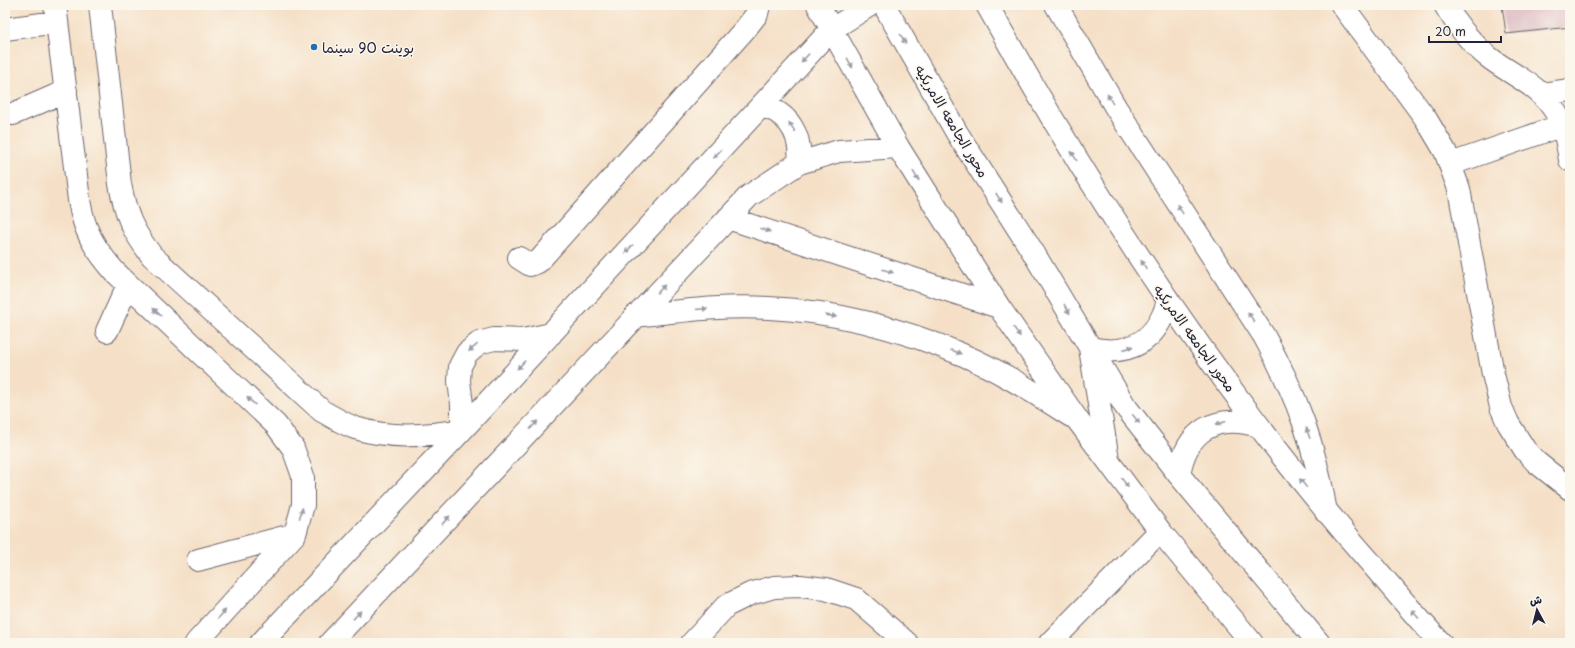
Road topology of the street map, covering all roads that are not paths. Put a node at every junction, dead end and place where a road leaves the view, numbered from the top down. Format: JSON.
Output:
{"nodes":[{"id":1,"x":100,"y":5,"type":"edge"},
{"id":2,"x":759,"y":5,"type":"edge"},
{"id":3,"x":818,"y":5,"type":"edge"},
{"id":4,"x":870,"y":5,"type":"edge"},
{"id":5,"x":884,"y":5,"type":"edge"},
{"id":6,"x":987,"y":5,"type":"edge"},
{"id":7,"x":1056,"y":5,"type":"edge"},
{"id":8,"x":1342,"y":5,"type":"edge"},
{"id":9,"x":1445,"y":5,"type":"edge"},
{"id":10,"x":56,"y":13,"type":"edge"},
{"id":11,"x":5,"y":29,"type":"edge"},
{"id":12,"x":831,"y":30,"type":"junction"},
{"id":13,"x":1570,"y":90,"type":"edge"},
{"id":14,"x":66,"y":91,"type":"junction"},
{"id":15,"x":1542,"y":94,"type":"junction"},
{"id":16,"x":762,"y":105,"type":"junction"},
{"id":17,"x":13,"y":114,"type":"dead end"},
{"id":18,"x":1563,"y":125,"type":"junction"},
{"id":19,"x":898,"y":147,"type":"junction"},
{"id":20,"x":1570,"y":160,"type":"edge"},
{"id":21,"x":799,"y":163,"type":"junction"},
{"id":22,"x":1451,"y":164,"type":"junction"},
{"id":23,"x":728,"y":218,"type":"junction"},
{"id":24,"x":519,"y":258,"type":"dead end"},
{"id":25,"x":128,"y":284,"type":"junction"},
{"id":26,"x":1168,"y":301,"type":"junction"},
{"id":27,"x":999,"y":307,"type":"junction"},
{"id":28,"x":636,"y":316,"type":"junction"},
{"id":29,"x":106,"y":332,"type":"dead end"},
{"id":30,"x":551,"y":334,"type":"junction"},
{"id":31,"x":1090,"y":348,"type":"junction"},
{"id":32,"x":1080,"y":422,"type":"junction"},
{"id":33,"x":1259,"y":426,"type":"junction"},
{"id":34,"x":462,"y":430,"type":"junction"},
{"id":35,"x":1108,"y":460,"type":"junction"},
{"id":36,"x":1179,"y":475,"type":"junction"},
{"id":37,"x":1569,"y":488,"type":"edge"},
{"id":38,"x":1326,"y":512,"type":"junction"},
{"id":39,"x":1160,"y":531,"type":"junction"},
{"id":40,"x":295,"y":534,"type":"junction"},
{"id":41,"x":198,"y":560,"type":"dead end"},
{"id":42,"x":196,"y":643,"type":"edge"},
{"id":43,"x":261,"y":643,"type":"edge"},
{"id":44,"x":330,"y":643,"type":"edge"},
{"id":45,"x":692,"y":643,"type":"edge"},
{"id":46,"x":906,"y":643,"type":"edge"},
{"id":47,"x":1050,"y":643,"type":"edge"},
{"id":48,"x":1252,"y":643,"type":"edge"},
{"id":49,"x":1319,"y":643,"type":"edge"},
{"id":50,"x":1441,"y":643,"type":"edge"}],
"edges":[{"from":1,"to":34,"type":"street"},
{"from":2,"to":24,"type":"street"},
{"from":3,"to":12,"type":"street"},
{"from":4,"to":12,"type":"street"},
{"from":5,"to":31,"type":"street","name":"محور الجامعه الامريكيه","one_way":true},
{"from":26,"to":6,"type":"street","name":"محور الجامعه الامريكيه","one_way":true},
{"from":38,"to":7,"type":"street","one_way":true},
{"from":8,"to":22,"type":"street"},
{"from":9,"to":15,"type":"street"},
{"from":10,"to":11,"type":"street"},
{"from":10,"to":14,"type":"street"},
{"from":12,"to":16,"type":"street","one_way":true},
{"from":12,"to":19,"type":"street","one_way":true},
{"from":13,"to":15,"type":"street"},
{"from":14,"to":17,"type":"street"},
{"from":14,"to":25,"type":"street"},
{"from":15,"to":18,"type":"street"},
{"from":21,"to":16,"type":"street","one_way":true},
{"from":16,"to":30,"type":"street","one_way":true},
{"from":18,"to":20,"type":"street"},
{"from":18,"to":22,"type":"street"},
{"from":19,"to":21,"type":"street"},
{"from":19,"to":27,"type":"street","one_way":true},
{"from":21,"to":23,"type":"street"},
{"from":22,"to":37,"type":"street"},
{"from":23,"to":27,"type":"street","one_way":true},
{"from":28,"to":23,"type":"street","one_way":true},
{"from":25,"to":29,"type":"street"},
{"from":40,"to":25,"type":"street","one_way":true},
{"from":31,"to":26,"type":"street","one_way":true},
{"from":26,"to":33,"type":"street","name":"محور الجامعه الامريكيه"},
{"from":27,"to":32,"type":"street","one_way":true},
{"from":28,"to":32,"type":"street","one_way":true},
{"from":44,"to":28,"type":"street","one_way":true},
{"from":30,"to":34,"type":"street","one_way":true},
{"from":30,"to":34,"type":"street","one_way":true},
{"from":31,"to":35,"type":"street"},
{"from":31,"to":36,"type":"street","name":"محور الجامعه الامريكيه","one_way":true},
{"from":32,"to":35,"type":"street"},
{"from":33,"to":36,"type":"street","one_way":true},
{"from":38,"to":33,"type":"street","name":"محور الجامعه الامريكيه","one_way":true},
{"from":34,"to":43,"type":"street"},
{"from":35,"to":39,"type":"street","one_way":true},
{"from":36,"to":49,"type":"street","name":"محور الجامعه الامريكيه"},
{"from":50,"to":38,"type":"street","name":"محور الجامعه الامريكيه","one_way":true},
{"from":39,"to":47,"type":"street"},
{"from":39,"to":48,"type":"street"},
{"from":40,"to":41,"type":"street"},
{"from":42,"to":40,"type":"street","one_way":true},
{"from":45,"to":46,"type":"street"}]}
